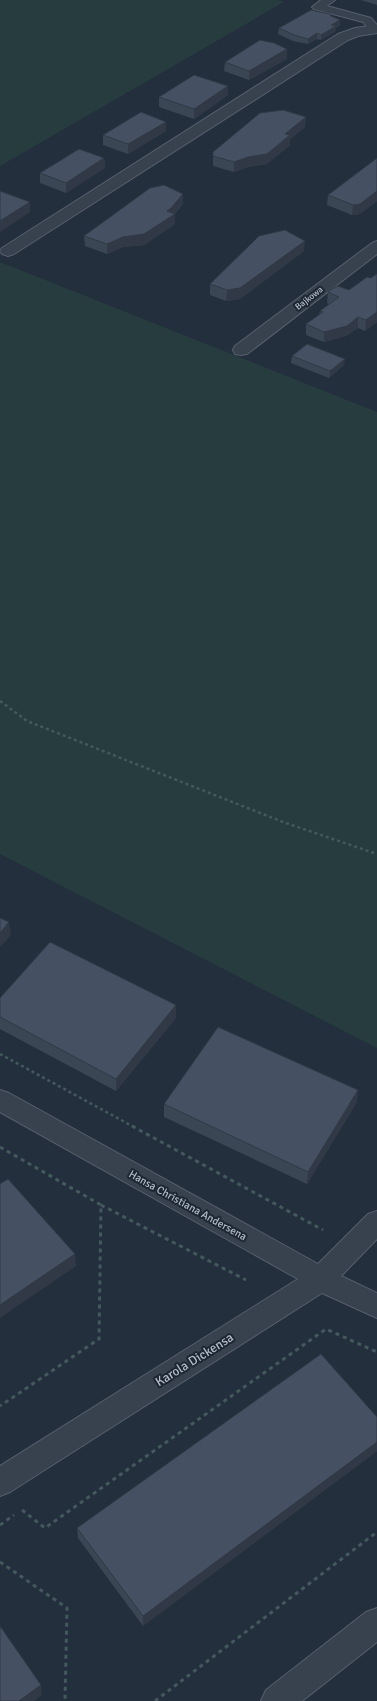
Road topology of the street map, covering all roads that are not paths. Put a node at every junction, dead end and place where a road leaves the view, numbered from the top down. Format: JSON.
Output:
{"nodes":[{"id":1,"x":329,"y":0,"type":"edge"},
{"id":2,"x":376,"y":29,"type":"edge"},
{"id":3,"x":377,"y":246,"type":"edge"},
{"id":4,"x":8,"y":251,"type":"dead end"},
{"id":5,"x":241,"y":350,"type":"dead end"},
{"id":6,"x":0,"y":1100,"type":"edge"},
{"id":7,"x":377,"y":1222,"type":"edge"},
{"id":8,"x":321,"y":1279,"type":"junction"},
{"id":9,"x":377,"y":1306,"type":"edge"},
{"id":10,"x":0,"y":1482,"type":"edge"},
{"id":11,"x":377,"y":1623,"type":"edge"},
{"id":12,"x":277,"y":1701,"type":"edge"}],
"edges":[{"from":1,"to":2,"type":"lane"},
{"from":2,"to":4,"type":"street"},
{"from":3,"to":5,"type":"street","name":"Bajkowa"},
{"from":6,"to":8,"type":"street","name":"Hansa Christiana Andersena"},
{"from":7,"to":8,"type":"street","name":"Karola Dickensa"},
{"from":8,"to":9,"type":"street","name":"Hansa Christiana Andersena"},
{"from":8,"to":10,"type":"street","name":"Karola Dickensa"},
{"from":11,"to":12,"type":"street"}]}
